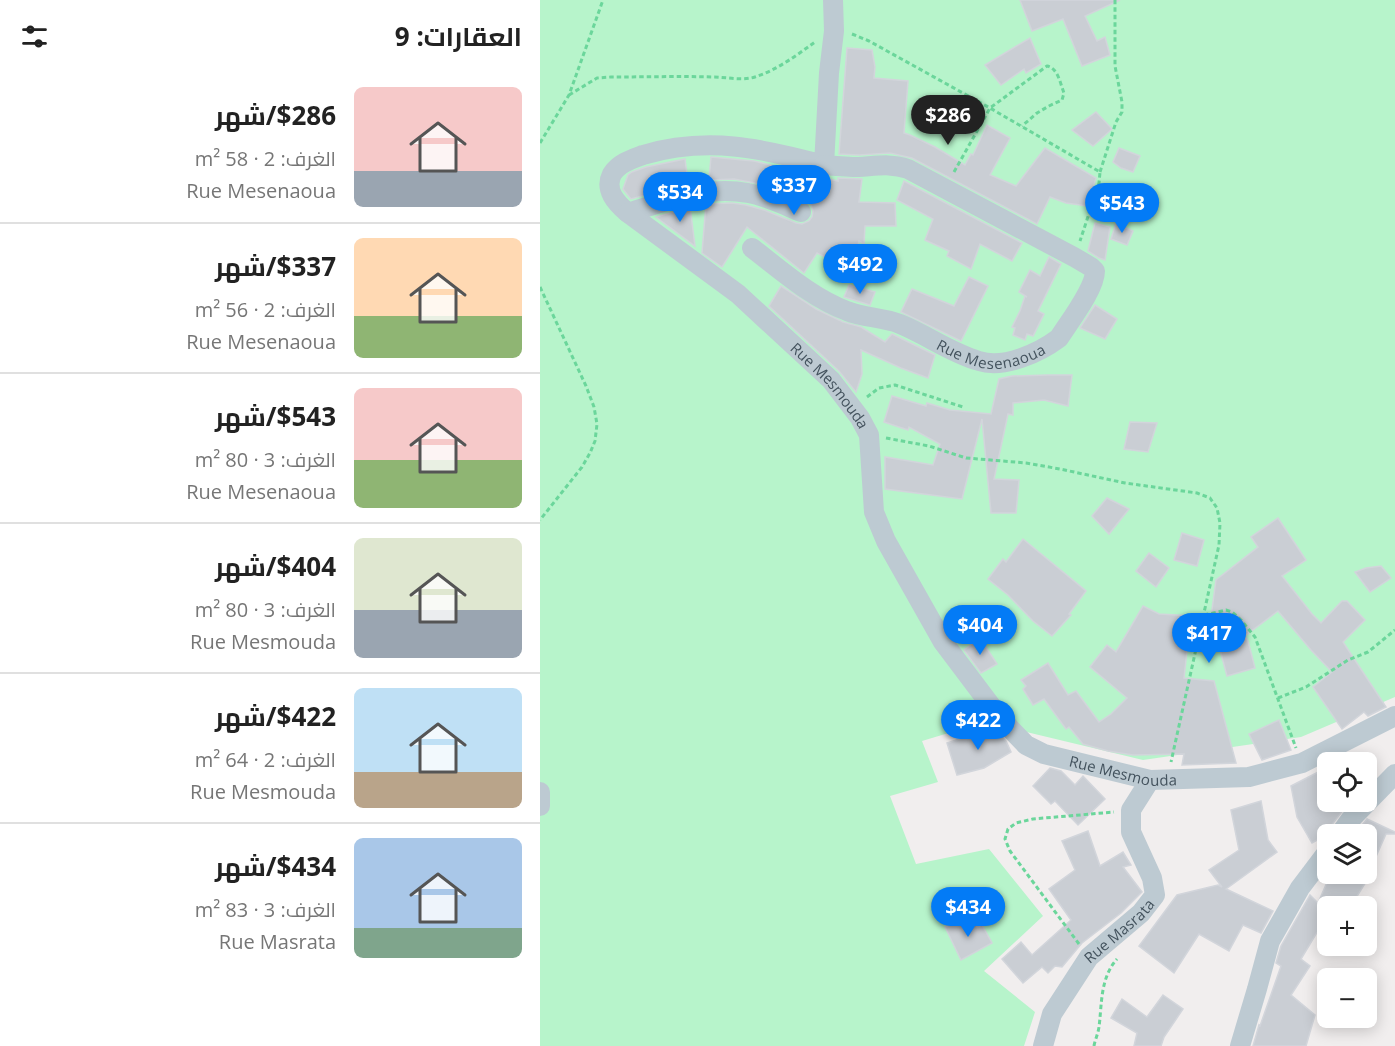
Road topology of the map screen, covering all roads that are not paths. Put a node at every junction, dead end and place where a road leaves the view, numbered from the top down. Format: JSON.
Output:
{"nodes":[{"id":1,"x":833,"y":0,"type":"edge"},
{"id":2,"x":824,"y":165,"type":"junction"},
{"id":3,"x":801,"y":212,"type":"dead end"},
{"id":4,"x":628,"y":213,"type":"junction"},
{"id":5,"x":752,"y":248,"type":"dead end"},
{"id":6,"x":1395,"y":716,"type":"edge"},
{"id":7,"x":1395,"y":774,"type":"edge"},
{"id":8,"x":1158,"y":780,"type":"junction"},
{"id":9,"x":540,"y":792,"type":"edge"},
{"id":10,"x":540,"y":806,"type":"edge"},
{"id":11,"x":1347,"y":824,"type":"edge"},
{"id":12,"x":1317,"y":866,"type":"edge"},
{"id":13,"x":1043,"y":1046,"type":"edge"},
{"id":14,"x":1240,"y":1046,"type":"edge"}],
"edges":[{"from":1,"to":2,"type":"street"},
{"from":2,"to":4,"type":"street","name":"Rue Mesmouda"},
{"from":2,"to":5,"type":"street","name":"Rue Mesenaoua"},
{"from":3,"to":4,"type":"street"},
{"from":4,"to":8,"type":"street","name":"Rue Mesmouda"},
{"from":6,"to":8,"type":"street","name":"Rue Mesmouda"},
{"from":7,"to":11,"type":"street"},
{"from":8,"to":13,"type":"street","name":"Rue Masrata"},
{"from":9,"to":10,"type":"street"},
{"from":12,"to":14,"type":"street"}]}
